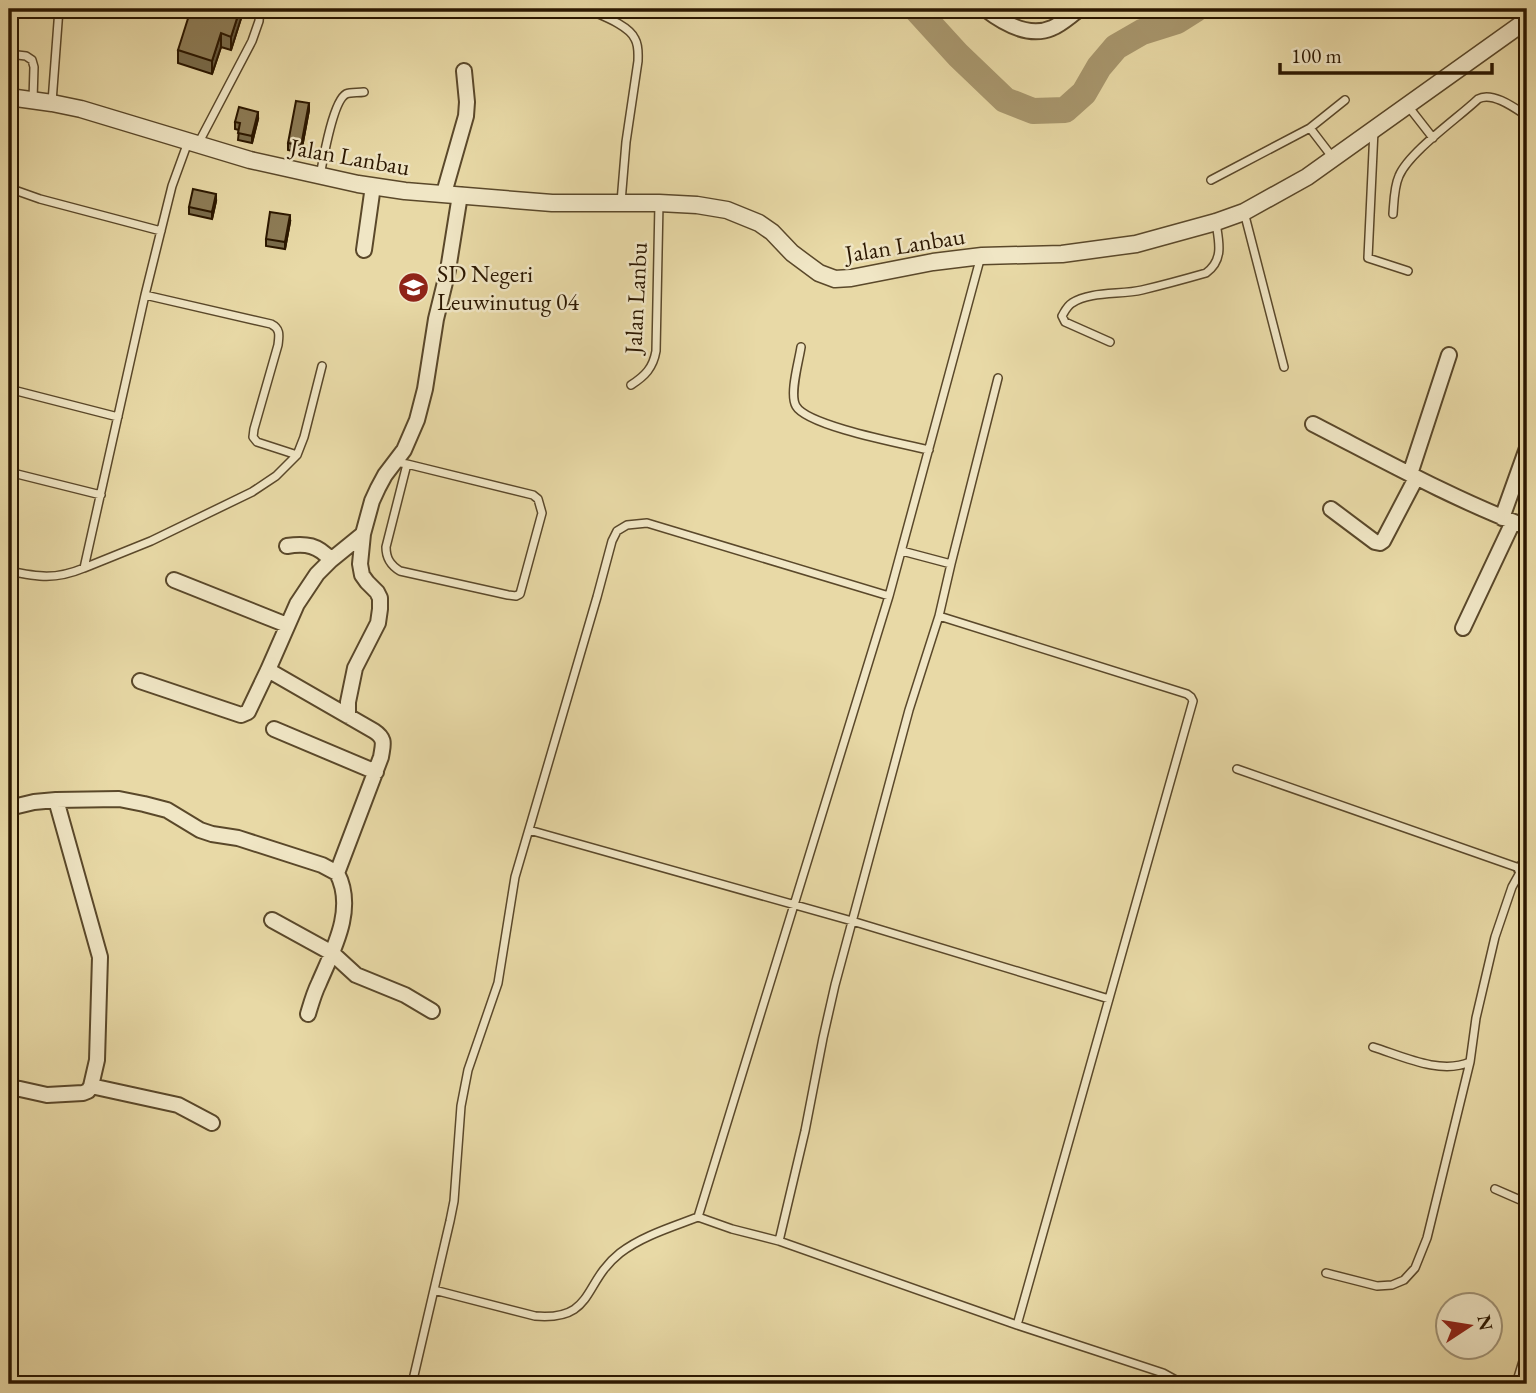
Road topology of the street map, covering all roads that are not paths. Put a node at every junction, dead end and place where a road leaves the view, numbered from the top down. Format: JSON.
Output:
{"nodes":[{"id":1,"x":59,"y":9,"type":"edge"},
{"id":2,"x":260,"y":9,"type":"edge"},
{"id":3,"x":587,"y":9,"type":"edge"},
{"id":4,"x":985,"y":9,"type":"edge"},
{"id":5,"x":1080,"y":9,"type":"edge"},
{"id":6,"x":1527,"y":20,"type":"edge"},
{"id":7,"x":9,"y":54,"type":"edge"},
{"id":8,"x":464,"y":71,"type":"dead end"},
{"id":9,"x":364,"y":92,"type":"dead end"},
{"id":10,"x":9,"y":97,"type":"edge"},
{"id":11,"x":33,"y":100,"type":"junction"},
{"id":12,"x":1345,"y":100,"type":"dead end"},
{"id":13,"x":52,"y":103,"type":"junction"},
{"id":14,"x":1408,"y":106,"type":"junction"},
{"id":15,"x":1527,"y":116,"type":"edge"},
{"id":16,"x":1310,"y":128,"type":"junction"},
{"id":17,"x":1374,"y":130,"type":"junction"},
{"id":18,"x":1433,"y":138,"type":"junction"},
{"id":19,"x":189,"y":148,"type":"junction"},
{"id":20,"x":1333,"y":159,"type":"junction"},
{"id":21,"x":320,"y":177,"type":"junction"},
{"id":22,"x":1211,"y":180,"type":"dead end"},
{"id":23,"x":373,"y":186,"type":"junction"},
{"id":24,"x":9,"y":188,"type":"edge"},
{"id":25,"x":452,"y":194,"type":"junction"},
{"id":26,"x":621,"y":202,"type":"junction"},
{"id":27,"x":659,"y":203,"type":"junction"},
{"id":28,"x":1244,"y":212,"type":"junction"},
{"id":29,"x":1393,"y":214,"type":"dead end"},
{"id":30,"x":1216,"y":222,"type":"junction"},
{"id":31,"x":161,"y":231,"type":"junction"},
{"id":32,"x":364,"y":250,"type":"dead end"},
{"id":33,"x":982,"y":256,"type":"junction"},
{"id":34,"x":1408,"y":271,"type":"dead end"},
{"id":35,"x":145,"y":295,"type":"junction"},
{"id":36,"x":1110,"y":342,"type":"dead end"},
{"id":37,"x":801,"y":347,"type":"dead end"},
{"id":38,"x":1449,"y":355,"type":"dead end"},
{"id":39,"x":322,"y":366,"type":"dead end"},
{"id":40,"x":1284,"y":367,"type":"dead end"},
{"id":41,"x":998,"y":378,"type":"dead end"},
{"id":42,"x":631,"y":385,"type":"dead end"},
{"id":43,"x":9,"y":390,"type":"edge"},
{"id":44,"x":118,"y":417,"type":"junction"},
{"id":45,"x":1313,"y":424,"type":"dead end"},
{"id":46,"x":1527,"y":448,"type":"edge"},
{"id":47,"x":929,"y":450,"type":"junction"},
{"id":48,"x":297,"y":455,"type":"junction"},
{"id":49,"x":401,"y":463,"type":"junction"},
{"id":50,"x":9,"y":472,"type":"edge"},
{"id":51,"x":1413,"y":476,"type":"junction"},
{"id":52,"x":101,"y":495,"type":"junction"},
{"id":53,"x":1331,"y":509,"type":"dead end"},
{"id":54,"x":1514,"y":522,"type":"edge"},
{"id":55,"x":363,"y":534,"type":"junction"},
{"id":56,"x":287,"y":546,"type":"dead end"},
{"id":57,"x":902,"y":551,"type":"junction"},
{"id":58,"x":331,"y":560,"type":"junction"},
{"id":59,"x":951,"y":564,"type":"junction"},
{"id":60,"x":84,"y":568,"type":"junction"},
{"id":61,"x":9,"y":571,"type":"edge"},
{"id":62,"x":174,"y":580,"type":"dead end"},
{"id":63,"x":889,"y":596,"type":"junction"},
{"id":64,"x":939,"y":616,"type":"junction"},
{"id":65,"x":287,"y":625,"type":"junction"},
{"id":66,"x":1463,"y":628,"type":"dead end"},
{"id":67,"x":268,"y":670,"type":"junction"},
{"id":68,"x":140,"y":681,"type":"dead end"},
{"id":69,"x":348,"y":716,"type":"junction"},
{"id":70,"x":274,"y":729,"type":"dead end"},
{"id":71,"x":1237,"y":769,"type":"dead end"},
{"id":72,"x":376,"y":772,"type":"junction"},
{"id":73,"x":55,"y":800,"type":"junction"},
{"id":74,"x":9,"y":808,"type":"edge"},
{"id":75,"x":529,"y":830,"type":"junction"},
{"id":76,"x":1524,"y":870,"type":"edge"},
{"id":77,"x":337,"y":873,"type":"junction"},
{"id":78,"x":794,"y":905,"type":"junction"},
{"id":79,"x":272,"y":920,"type":"dead end"},
{"id":80,"x":852,"y":921,"type":"junction"},
{"id":81,"x":332,"y":953,"type":"junction"},
{"id":82,"x":1109,"y":999,"type":"junction"},
{"id":83,"x":432,"y":1011,"type":"dead end"},
{"id":84,"x":308,"y":1014,"type":"dead end"},
{"id":85,"x":1373,"y":1047,"type":"dead end"},
{"id":86,"x":1470,"y":1062,"type":"junction"},
{"id":87,"x":91,"y":1086,"type":"junction"},
{"id":88,"x":9,"y":1088,"type":"edge"},
{"id":89,"x":212,"y":1123,"type":"dead end"},
{"id":90,"x":1495,"y":1189,"type":"dead end"},
{"id":91,"x":1527,"y":1203,"type":"edge"},
{"id":92,"x":698,"y":1217,"type":"junction"},
{"id":93,"x":779,"y":1241,"type":"junction"},
{"id":94,"x":1326,"y":1273,"type":"dead end"},
{"id":95,"x":434,"y":1290,"type":"junction"},
{"id":96,"x":1017,"y":1325,"type":"junction"},
{"id":97,"x":1527,"y":1348,"type":"edge"},
{"id":98,"x":411,"y":1384,"type":"edge"},
{"id":99,"x":1183,"y":1384,"type":"edge"},
{"id":100,"x":1516,"y":1384,"type":"edge"}],
"edges":[{"from":1,"to":13,"type":"lane"},
{"from":2,"to":19,"type":"lane"},
{"from":3,"to":26,"type":"lane"},
{"from":4,"to":5,"type":"street"},
{"from":6,"to":14,"type":"street","name":"Jalan Lanbau"},
{"from":7,"to":11,"type":"lane"},
{"from":8,"to":25,"type":"street"},
{"from":9,"to":21,"type":"lane"},
{"from":10,"to":11,"type":"street","name":"Jalan Lanbau"},
{"from":11,"to":13,"type":"street","name":"Jalan Lanbau"},
{"from":12,"to":16,"type":"lane"},
{"from":13,"to":19,"type":"street","name":"Jalan Lanbau"},
{"from":14,"to":17,"type":"street","name":"Jalan Lanbau"},
{"from":14,"to":18,"type":"lane"},
{"from":15,"to":18,"type":"lane"},
{"from":16,"to":20,"type":"lane"},
{"from":16,"to":22,"type":"lane"},
{"from":17,"to":20,"type":"street","name":"Jalan Lanbau"},
{"from":17,"to":34,"type":"lane"},
{"from":18,"to":29,"type":"lane"},
{"from":19,"to":21,"type":"street","name":"Jalan Lanbau"},
{"from":19,"to":31,"type":"lane"},
{"from":20,"to":28,"type":"street","name":"Jalan Lanbau"},
{"from":21,"to":23,"type":"street","name":"Jalan Lanbau"},
{"from":23,"to":25,"type":"street","name":"Jalan Lanbau"},
{"from":23,"to":32,"type":"street"},
{"from":24,"to":31,"type":"lane"},
{"from":25,"to":26,"type":"street","name":"Jalan Lanbau"},
{"from":25,"to":49,"type":"street"},
{"from":26,"to":27,"type":"street","name":"Jalan Lanbau"},
{"from":27,"to":33,"type":"street","name":"Jalan Lanbau"},
{"from":27,"to":42,"type":"lane","name":"Jalan Lanbu"},
{"from":28,"to":30,"type":"street","name":"Jalan Lanbau"},
{"from":28,"to":40,"type":"lane"},
{"from":30,"to":33,"type":"street","name":"Jalan Lanbau"},
{"from":30,"to":36,"type":"lane"},
{"from":31,"to":35,"type":"lane"},
{"from":33,"to":47,"type":"lane"},
{"from":35,"to":44,"type":"lane"},
{"from":35,"to":48,"type":"lane"},
{"from":37,"to":47,"type":"lane"},
{"from":38,"to":51,"type":"street"},
{"from":39,"to":48,"type":"lane"},
{"from":41,"to":59,"type":"lane"},
{"from":43,"to":44,"type":"lane"},
{"from":44,"to":52,"type":"lane"},
{"from":45,"to":51,"type":"street"},
{"from":46,"to":54,"type":"street"},
{"from":47,"to":57,"type":"lane"},
{"from":48,"to":60,"type":"lane"},
{"from":49,"to":49,"type":"lane"},
{"from":49,"to":55,"type":"street"},
{"from":50,"to":52,"type":"lane"},
{"from":51,"to":53,"type":"street"},
{"from":51,"to":54,"type":"street"},
{"from":52,"to":60,"type":"lane"},
{"from":54,"to":66,"type":"street"},
{"from":55,"to":58,"type":"street"},
{"from":55,"to":69,"type":"street"},
{"from":56,"to":58,"type":"street"},
{"from":57,"to":59,"type":"lane"},
{"from":57,"to":63,"type":"lane"},
{"from":58,"to":65,"type":"street"},
{"from":59,"to":64,"type":"lane"},
{"from":60,"to":61,"type":"lane"},
{"from":62,"to":65,"type":"street"},
{"from":63,"to":75,"type":"lane"},
{"from":63,"to":78,"type":"lane"},
{"from":64,"to":80,"type":"lane"},
{"from":64,"to":82,"type":"lane"},
{"from":65,"to":67,"type":"street"},
{"from":67,"to":68,"type":"street"},
{"from":67,"to":69,"type":"street"},
{"from":69,"to":72,"type":"street"},
{"from":70,"to":72,"type":"street"},
{"from":71,"to":76,"type":"lane"},
{"from":72,"to":77,"type":"street"},
{"from":73,"to":74,"type":"street"},
{"from":73,"to":77,"type":"street"},
{"from":73,"to":87,"type":"street"},
{"from":75,"to":78,"type":"lane"},
{"from":75,"to":95,"type":"lane"},
{"from":76,"to":86,"type":"lane"},
{"from":77,"to":81,"type":"street"},
{"from":78,"to":80,"type":"lane"},
{"from":78,"to":92,"type":"lane"},
{"from":79,"to":81,"type":"street"},
{"from":80,"to":82,"type":"lane"},
{"from":80,"to":93,"type":"lane"},
{"from":81,"to":83,"type":"street"},
{"from":81,"to":84,"type":"street"},
{"from":82,"to":96,"type":"lane"},
{"from":85,"to":86,"type":"lane"},
{"from":86,"to":94,"type":"lane"},
{"from":87,"to":88,"type":"street"},
{"from":87,"to":89,"type":"street"},
{"from":90,"to":91,"type":"lane"},
{"from":92,"to":93,"type":"lane"},
{"from":92,"to":95,"type":"lane"},
{"from":93,"to":96,"type":"lane"},
{"from":95,"to":98,"type":"lane"},
{"from":96,"to":99,"type":"lane"},
{"from":97,"to":100,"type":"lane"}]}
